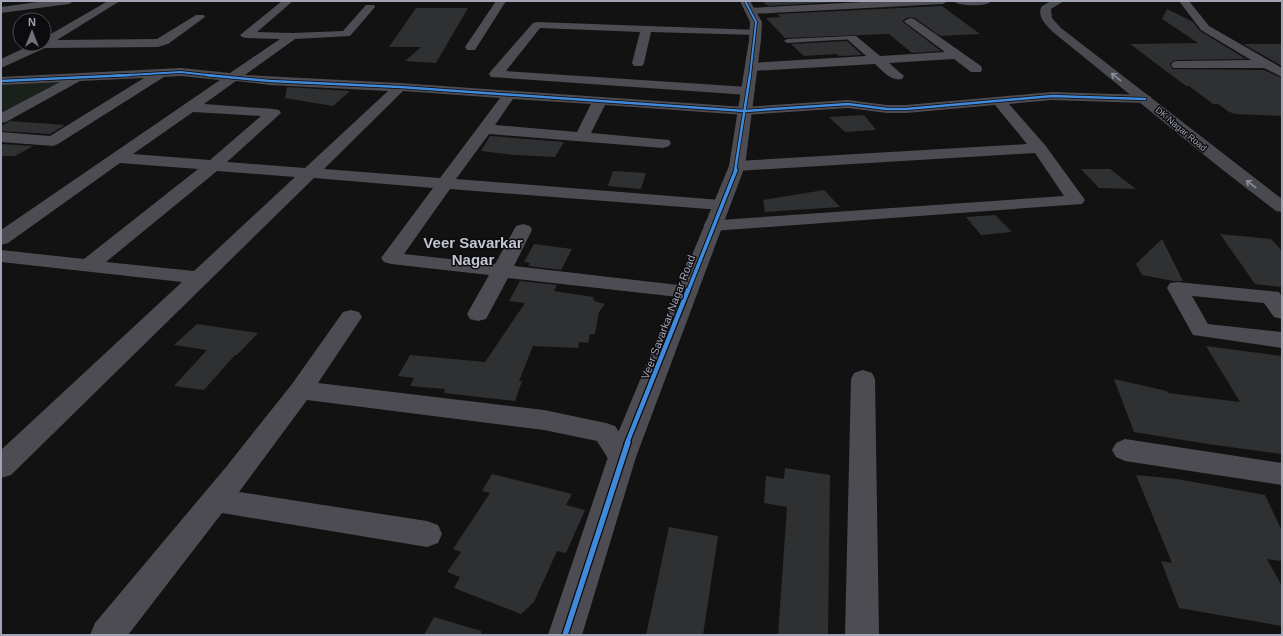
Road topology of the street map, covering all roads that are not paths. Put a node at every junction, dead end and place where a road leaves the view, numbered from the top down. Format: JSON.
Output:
{"nodes":[{"id":1,"x":12,"y":1,"type":"edge"},
{"id":2,"x":69,"y":1,"type":"edge"},
{"id":3,"x":116,"y":1,"type":"edge"},
{"id":4,"x":288,"y":1,"type":"edge"},
{"id":5,"x":501,"y":1,"type":"edge"},
{"id":6,"x":943,"y":1,"type":"edge"},
{"id":7,"x":958,"y":1,"type":"edge"},
{"id":8,"x":984,"y":1,"type":"edge"},
{"id":9,"x":1184,"y":1,"type":"edge"},
{"id":10,"x":747,"y":6,"type":"edge"},
{"id":11,"x":370,"y":7,"type":"dead end"},
{"id":12,"x":1,"y":9,"type":"edge"},
{"id":13,"x":1067,"y":9,"type":"edge"},
{"id":14,"x":200,"y":17,"type":"dead end"},
{"id":15,"x":910,"y":21,"type":"dead end"},
{"id":16,"x":646,"y":28,"type":"junction"},
{"id":17,"x":755,"y":32,"type":"junction"},
{"id":18,"x":292,"y":36,"type":"junction"},
{"id":19,"x":852,"y":38,"type":"joint"},
{"id":20,"x":52,"y":39,"type":"edge"},
{"id":21,"x":787,"y":40,"type":"dead end"},
{"id":22,"x":52,"y":44,"type":"edge"},
{"id":23,"x":471,"y":47,"type":"dead end"},
{"id":24,"x":26,"y":52,"type":"edge"},
{"id":25,"x":956,"y":55,"type":"junction"},
{"id":26,"x":877,"y":58,"type":"junction"},
{"id":27,"x":638,"y":63,"type":"dead end"},
{"id":28,"x":1,"y":64,"type":"edge"},
{"id":29,"x":1266,"y":64,"type":"junction"},
{"id":30,"x":1177,"y":65,"type":"dead end"},
{"id":31,"x":751,"y":67,"type":"junction"},
{"id":32,"x":976,"y":68,"type":"dead end"},
{"id":33,"x":1281,"y":72,"type":"edge"},
{"id":34,"x":160,"y":73,"type":"junction"},
{"id":35,"x":898,"y":76,"type":"dead end"},
{"id":36,"x":81,"y":77,"type":"junction"},
{"id":37,"x":233,"y":77,"type":"junction"},
{"id":38,"x":1,"y":81,"type":"edge"},
{"id":39,"x":400,"y":87,"type":"junction"},
{"id":40,"x":508,"y":95,"type":"junction"},
{"id":41,"x":1145,"y":99,"type":"junction"},
{"id":42,"x":600,"y":101,"type":"junction"},
{"id":43,"x":746,"y":101,"type":"junction"},
{"id":44,"x":999,"y":101,"type":"junction"},
{"id":45,"x":189,"y":107,"type":"junction"},
{"id":46,"x":1,"y":119,"type":"edge"},
{"id":47,"x":484,"y":129,"type":"junction"},
{"id":48,"x":582,"y":136,"type":"junction"},
{"id":49,"x":1,"y":137,"type":"edge"},
{"id":50,"x":663,"y":143,"type":"dead end"},
{"id":51,"x":1039,"y":148,"type":"junction"},
{"id":52,"x":116,"y":158,"type":"junction"},
{"id":53,"x":212,"y":166,"type":"junction"},
{"id":54,"x":737,"y":166,"type":"junction"},
{"id":55,"x":309,"y":173,"type":"junction"},
{"id":56,"x":445,"y":184,"type":"junction"},
{"id":57,"x":1282,"y":193,"type":"edge"},
{"id":58,"x":721,"y":205,"type":"junction"},
{"id":59,"x":1282,"y":207,"type":"edge"},
{"id":60,"x":713,"y":225,"type":"junction"},
{"id":61,"x":523,"y":230,"type":"dead end"},
{"id":62,"x":1,"y":239,"type":"edge"},
{"id":63,"x":1,"y":256,"type":"edge"},
{"id":64,"x":88,"y":266,"type":"junction"},
{"id":65,"x":501,"y":271,"type":"junction"},
{"id":66,"x":199,"y":278,"type":"junction"},
{"id":67,"x":687,"y":292,"type":"junction"},
{"id":68,"x":1282,"y":312,"type":"edge"},
{"id":69,"x":478,"y":314,"type":"dead end"},
{"id":70,"x":351,"y":317,"type":"dead end"},
{"id":71,"x":1282,"y":340,"type":"edge"},
{"id":72,"x":863,"y":379,"type":"dead end"},
{"id":73,"x":301,"y":390,"type":"junction"},
{"id":74,"x":1125,"y":450,"type":"dead end"},
{"id":75,"x":622,"y":457,"type":"junction"},
{"id":76,"x":1,"y":467,"type":"edge"},
{"id":77,"x":1282,"y":474,"type":"edge"},
{"id":78,"x":215,"y":500,"type":"junction"},
{"id":79,"x":427,"y":534,"type":"dead end"},
{"id":80,"x":106,"y":635,"type":"edge"},
{"id":81,"x":565,"y":635,"type":"edge"},
{"id":82,"x":862,"y":635,"type":"edge"}],
"edges":[{"from":1,"to":12,"type":"street"},
{"from":2,"to":12,"type":"street"},
{"from":3,"to":20,"type":"street"},
{"from":4,"to":18,"type":"street"},
{"from":5,"to":23,"type":"street"},
{"from":6,"to":10,"type":"street"},
{"from":7,"to":8,"type":"street"},
{"from":9,"to":29,"type":"street"},
{"from":10,"to":17,"type":"street","name":"Veer Savarkar Nagar Road"},
{"from":11,"to":18,"type":"street"},
{"from":41,"to":13,"type":"main road","name":"DK Nagar Road","one_way":true},
{"from":13,"to":57,"type":"main road","name":"DK Nagar Road"},
{"from":14,"to":22,"type":"street"},
{"from":15,"to":25,"type":"street"},
{"from":16,"to":17,"type":"street"},
{"from":16,"to":27,"type":"street"},
{"from":16,"to":43,"type":"street"},
{"from":17,"to":31,"type":"street","name":"Veer Savarkar Nagar Road"},
{"from":18,"to":37,"type":"street"},
{"from":19,"to":21,"type":"lane"},
{"from":19,"to":26,"type":"street"},
{"from":24,"to":28,"type":"street"},
{"from":25,"to":26,"type":"street"},
{"from":25,"to":32,"type":"street"},
{"from":26,"to":31,"type":"street"},
{"from":26,"to":35,"type":"street"},
{"from":29,"to":30,"type":"street"},
{"from":29,"to":33,"type":"street"},
{"from":31,"to":43,"type":"street","name":"Veer Savarkar Nagar Road"},
{"from":34,"to":36,"type":"street"},
{"from":34,"to":37,"type":"street"},
{"from":34,"to":49,"type":"street"},
{"from":36,"to":38,"type":"street"},
{"from":36,"to":46,"type":"street"},
{"from":37,"to":39,"type":"street"},
{"from":37,"to":45,"type":"street"},
{"from":39,"to":40,"type":"street"},
{"from":39,"to":55,"type":"street"},
{"from":40,"to":42,"type":"street"},
{"from":40,"to":47,"type":"street"},
{"from":41,"to":44,"type":"street"},
{"from":59,"to":41,"type":"main road","name":"DK Nagar Road","one_way":true},
{"from":42,"to":43,"type":"street"},
{"from":42,"to":48,"type":"street"},
{"from":43,"to":44,"type":"street"},
{"from":43,"to":54,"type":"street","name":"Veer Savarkar Nagar Road"},
{"from":44,"to":51,"type":"street"},
{"from":45,"to":52,"type":"street"},
{"from":45,"to":53,"type":"street"},
{"from":47,"to":48,"type":"street"},
{"from":47,"to":56,"type":"street"},
{"from":48,"to":50,"type":"street"},
{"from":51,"to":54,"type":"street"},
{"from":51,"to":60,"type":"street"},
{"from":52,"to":53,"type":"street"},
{"from":52,"to":62,"type":"street"},
{"from":53,"to":55,"type":"street"},
{"from":53,"to":64,"type":"street"},
{"from":54,"to":58,"type":"street","name":"Veer Savarkar Nagar Road"},
{"from":55,"to":56,"type":"street"},
{"from":55,"to":66,"type":"street"},
{"from":56,"to":58,"type":"street"},
{"from":56,"to":65,"type":"street"},
{"from":58,"to":60,"type":"street","name":"Veer Savarkar Nagar Road"},
{"from":60,"to":67,"type":"street","name":"Veer Savarkar Nagar Road"},
{"from":61,"to":65,"type":"street"},
{"from":63,"to":64,"type":"street"},
{"from":64,"to":66,"type":"street"},
{"from":65,"to":67,"type":"street"},
{"from":65,"to":69,"type":"street"},
{"from":66,"to":76,"type":"street"},
{"from":67,"to":75,"type":"street","name":"Veer Savarkar Nagar Road"},
{"from":68,"to":71,"type":"street"},
{"from":70,"to":73,"type":"street"},
{"from":72,"to":82,"type":"street"},
{"from":73,"to":75,"type":"street"},
{"from":73,"to":78,"type":"street"},
{"from":74,"to":77,"type":"street"},
{"from":75,"to":81,"type":"street","name":"Veer Savarkar Nagar Road"},
{"from":78,"to":79,"type":"street"},
{"from":78,"to":80,"type":"street"}]}
